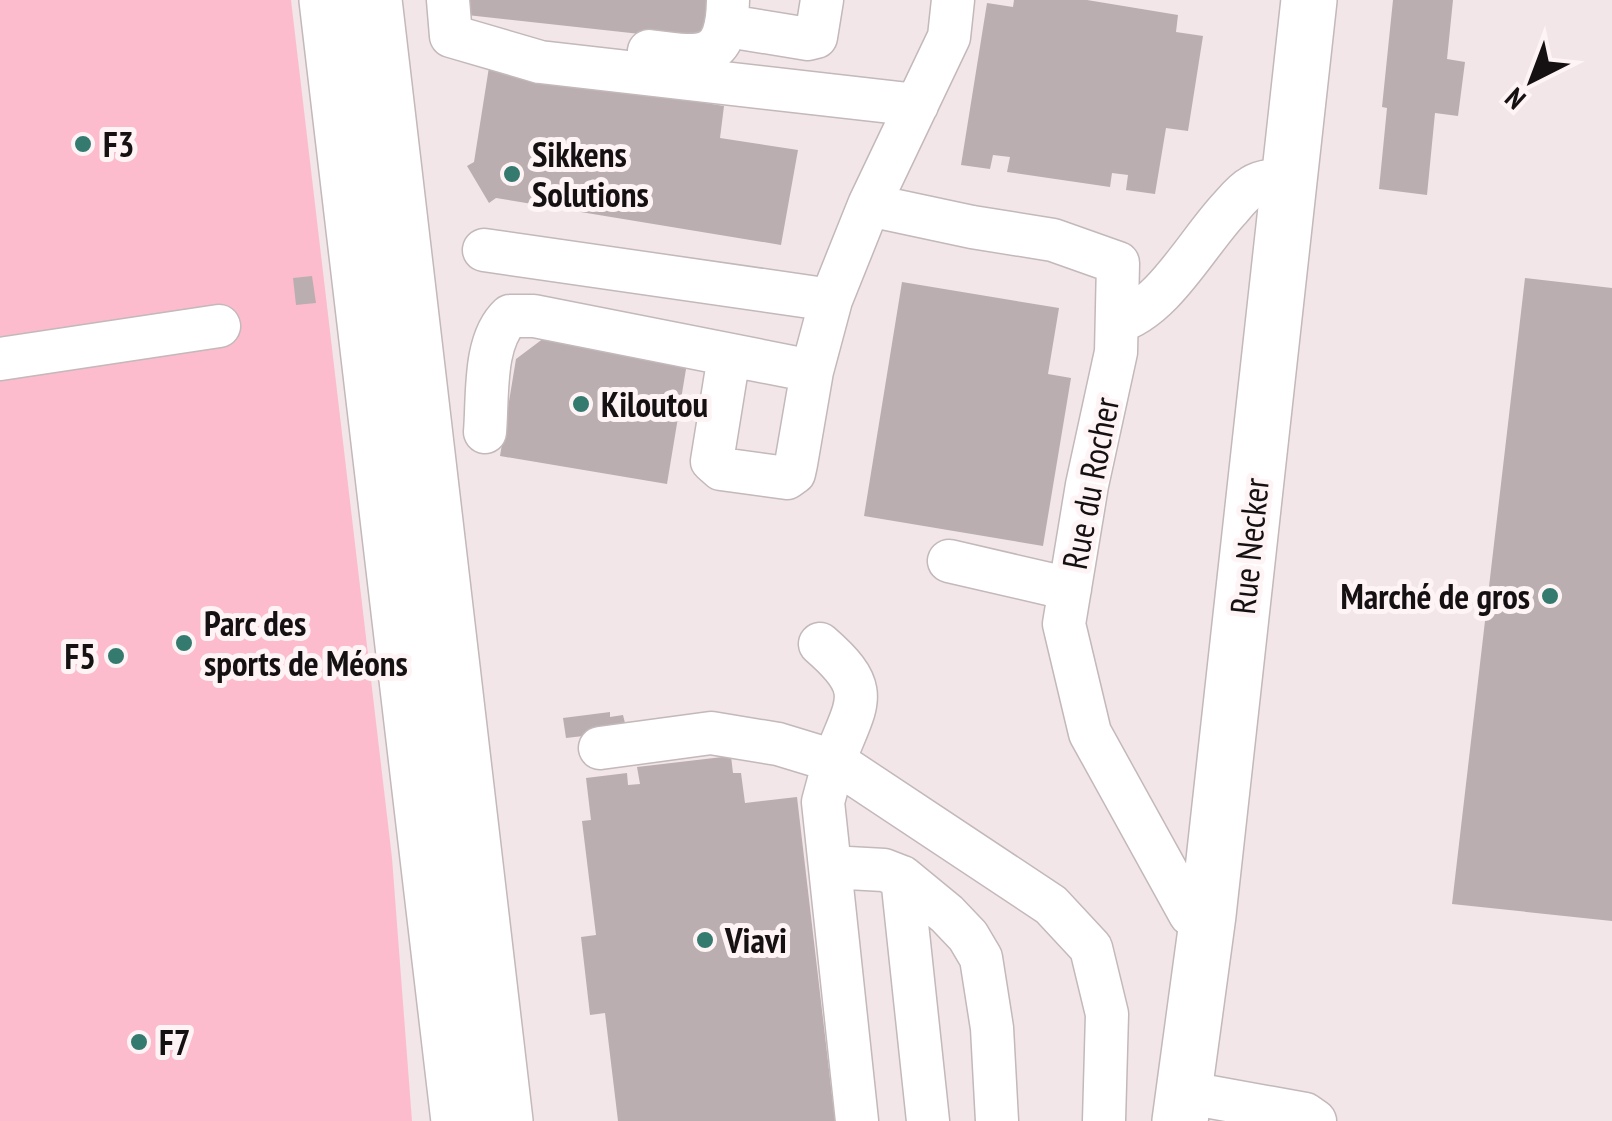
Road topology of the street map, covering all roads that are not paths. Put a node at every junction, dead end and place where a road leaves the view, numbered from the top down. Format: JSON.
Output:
{"nodes":[{"id":1,"x":327,"y":0,"type":"edge"},
{"id":2,"x":374,"y":0,"type":"edge"},
{"id":3,"x":448,"y":0,"type":"edge"},
{"id":4,"x":822,"y":0,"type":"edge"},
{"id":5,"x":952,"y":0,"type":"edge"},
{"id":6,"x":1290,"y":0,"type":"edge"},
{"id":7,"x":1309,"y":0,"type":"edge"},
{"id":8,"x":728,"y":13,"type":"edge"},
{"id":9,"x":504,"y":33,"type":"dead end"},
{"id":10,"x":917,"y":105,"type":"junction"},
{"id":11,"x":1280,"y":180,"type":"junction"},
{"id":12,"x":869,"y":205,"type":"junction"},
{"id":13,"x":484,"y":250,"type":"dead end"},
{"id":14,"x":831,"y":300,"type":"junction"},
{"id":15,"x":1117,"y":322,"type":"junction"},
{"id":16,"x":219,"y":326,"type":"dead end"},
{"id":17,"x":728,"y":356,"type":"junction"},
{"id":18,"x":0,"y":359,"type":"edge"},
{"id":19,"x":812,"y":371,"type":"junction"},
{"id":20,"x":486,"y":432,"type":"dead end"},
{"id":21,"x":949,"y":561,"type":"dead end"},
{"id":22,"x":1070,"y":589,"type":"junction"},
{"id":23,"x":820,"y":644,"type":"dead end"},
{"id":24,"x":600,"y":748,"type":"dead end"},
{"id":25,"x":834,"y":762,"type":"junction"},
{"id":26,"x":830,"y":866,"type":"junction"},
{"id":27,"x":902,"y":877,"type":"junction"},
{"id":28,"x":1199,"y":915,"type":"junction"},
{"id":29,"x":1181,"y":1106,"type":"edge"},
{"id":30,"x":1103,"y":1120,"type":"edge"},
{"id":31,"x":459,"y":1121,"type":"edge"},
{"id":32,"x":505,"y":1121,"type":"edge"},
{"id":33,"x":856,"y":1121,"type":"edge"},
{"id":34,"x":928,"y":1121,"type":"edge"},
{"id":35,"x":997,"y":1121,"type":"edge"},
{"id":36,"x":1315,"y":1121,"type":"edge"}],
"edges":[{"from":1,"to":31,"type":"main road"},
{"from":2,"to":32,"type":"main road"},
{"from":3,"to":10,"type":"lane"},
{"from":4,"to":8,"type":"lane"},
{"from":5,"to":10,"type":"lane"},
{"from":6,"to":11,"type":"main road","name":"Rue Necker"},
{"from":7,"to":11,"type":"main road","name":"Rue Necker"},
{"from":8,"to":9,"type":"lane"},
{"from":10,"to":12,"type":"lane"},
{"from":11,"to":15,"type":"lane"},
{"from":11,"to":28,"type":"main road","name":"Rue Necker"},
{"from":12,"to":14,"type":"lane"},
{"from":12,"to":15,"type":"lane","name":"Rue du Rocher"},
{"from":13,"to":14,"type":"lane"},
{"from":14,"to":19,"type":"lane"},
{"from":15,"to":22,"type":"lane","name":"Rue du Rocher"},
{"from":16,"to":18,"type":"lane"},
{"from":17,"to":19,"type":"lane"},
{"from":17,"to":19,"type":"lane"},
{"from":17,"to":20,"type":"lane"},
{"from":21,"to":22,"type":"lane"},
{"from":22,"to":28,"type":"lane","name":"Rue du Rocher"},
{"from":23,"to":25,"type":"lane"},
{"from":24,"to":25,"type":"lane"},
{"from":25,"to":26,"type":"lane"},
{"from":25,"to":30,"type":"lane"},
{"from":26,"to":27,"type":"lane"},
{"from":26,"to":33,"type":"lane"},
{"from":27,"to":34,"type":"lane"},
{"from":27,"to":35,"type":"lane"},
{"from":28,"to":29,"type":"main road","name":"Rue Necker"},
{"from":29,"to":36,"type":"lane"}]}
